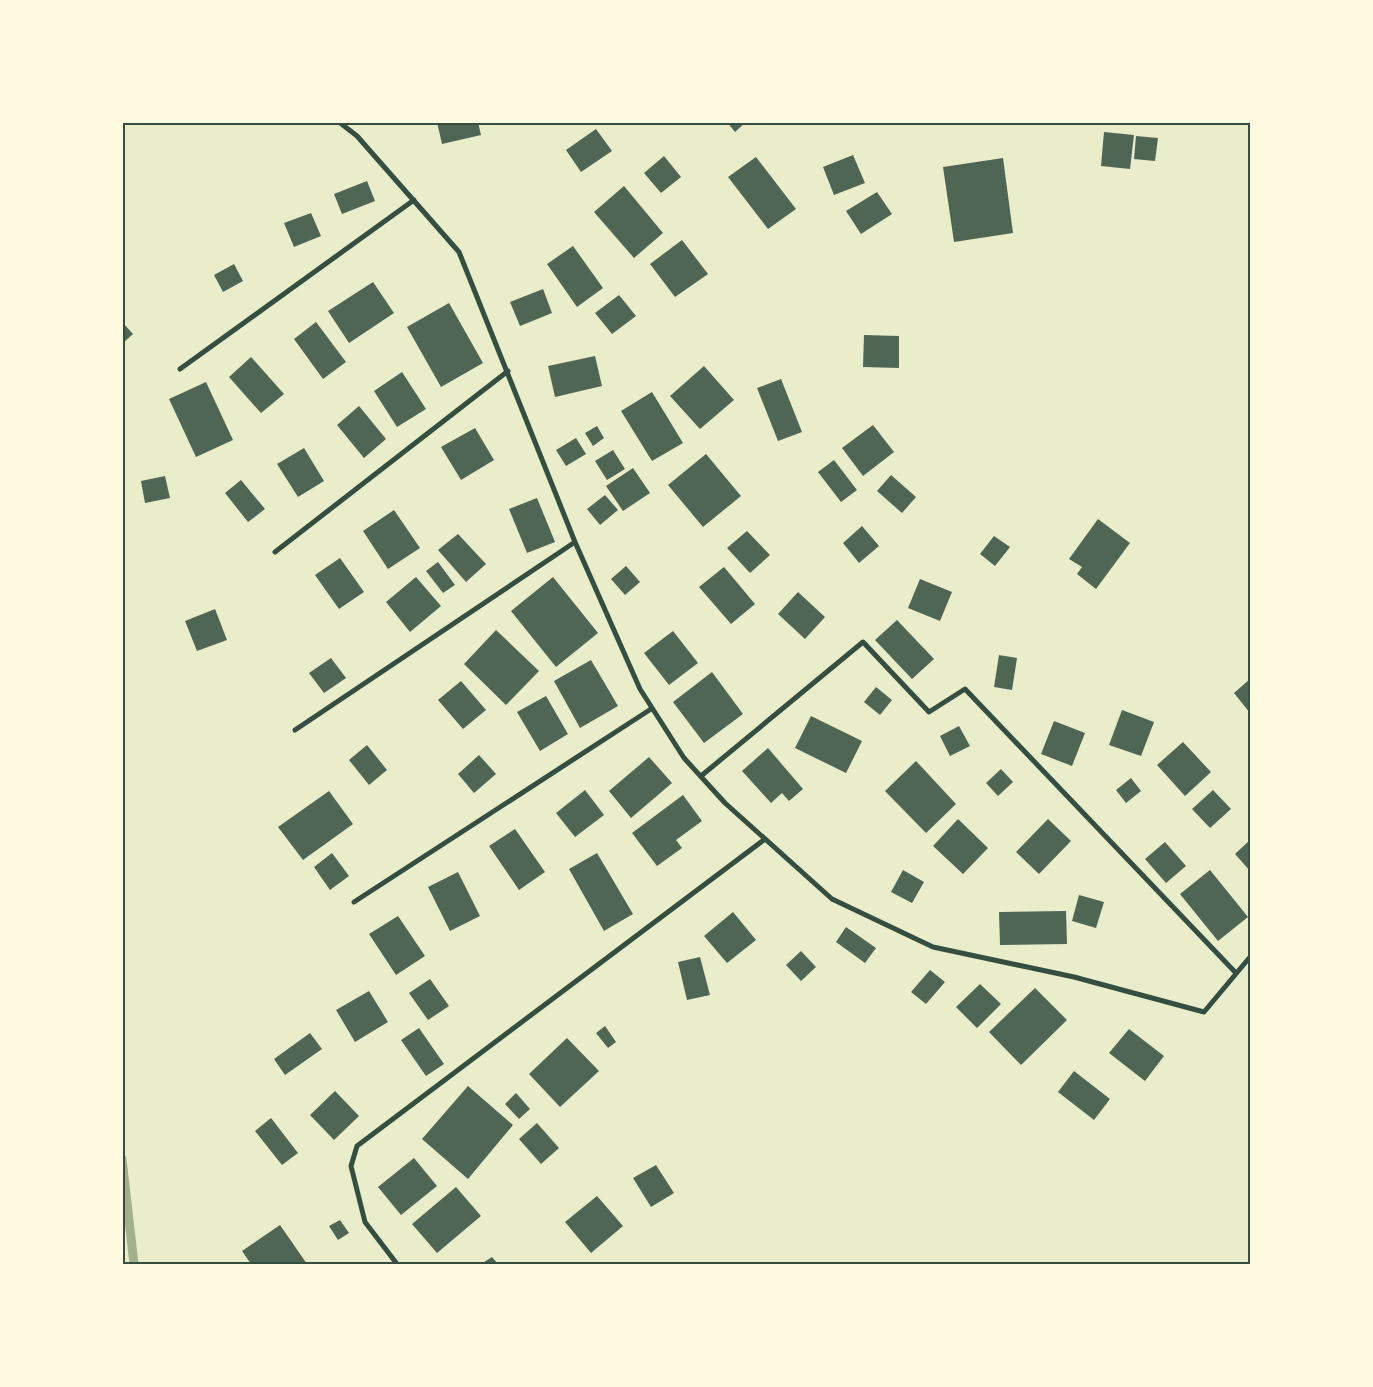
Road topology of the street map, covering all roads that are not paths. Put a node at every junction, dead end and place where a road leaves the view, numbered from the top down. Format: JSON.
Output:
{"nodes":[{"id":1,"x":339,"y":122,"type":"edge"},
{"id":2,"x":414,"y":200,"type":"junction"},
{"id":3,"x":180,"y":369,"type":"dead end"},
{"id":4,"x":508,"y":371,"type":"junction"},
{"id":5,"x":575,"y":542,"type":"junction"},
{"id":6,"x":275,"y":552,"type":"dead end"},
{"id":7,"x":651,"y":709,"type":"junction"},
{"id":8,"x":296,"y":730,"type":"dead end"},
{"id":9,"x":701,"y":776,"type":"junction"},
{"id":10,"x":765,"y":839,"type":"junction"},
{"id":11,"x":354,"y":902,"type":"dead end"},
{"id":12,"x":1250,"y":957,"type":"edge"},
{"id":13,"x":1235,"y":972,"type":"junction"},
{"id":14,"x":397,"y":1264,"type":"edge"}],
"edges":[{"from":1,"to":2,"type":"street"},
{"from":2,"to":3,"type":"street"},
{"from":2,"to":4,"type":"street"},
{"from":4,"to":5,"type":"street"},
{"from":4,"to":6,"type":"street"},
{"from":5,"to":7,"type":"street"},
{"from":5,"to":8,"type":"street"},
{"from":7,"to":9,"type":"street"},
{"from":7,"to":11,"type":"street"},
{"from":9,"to":10,"type":"street"},
{"from":9,"to":13,"type":"street"},
{"from":10,"to":13,"type":"street"},
{"from":10,"to":14,"type":"street"},
{"from":12,"to":13,"type":"street"}]}
